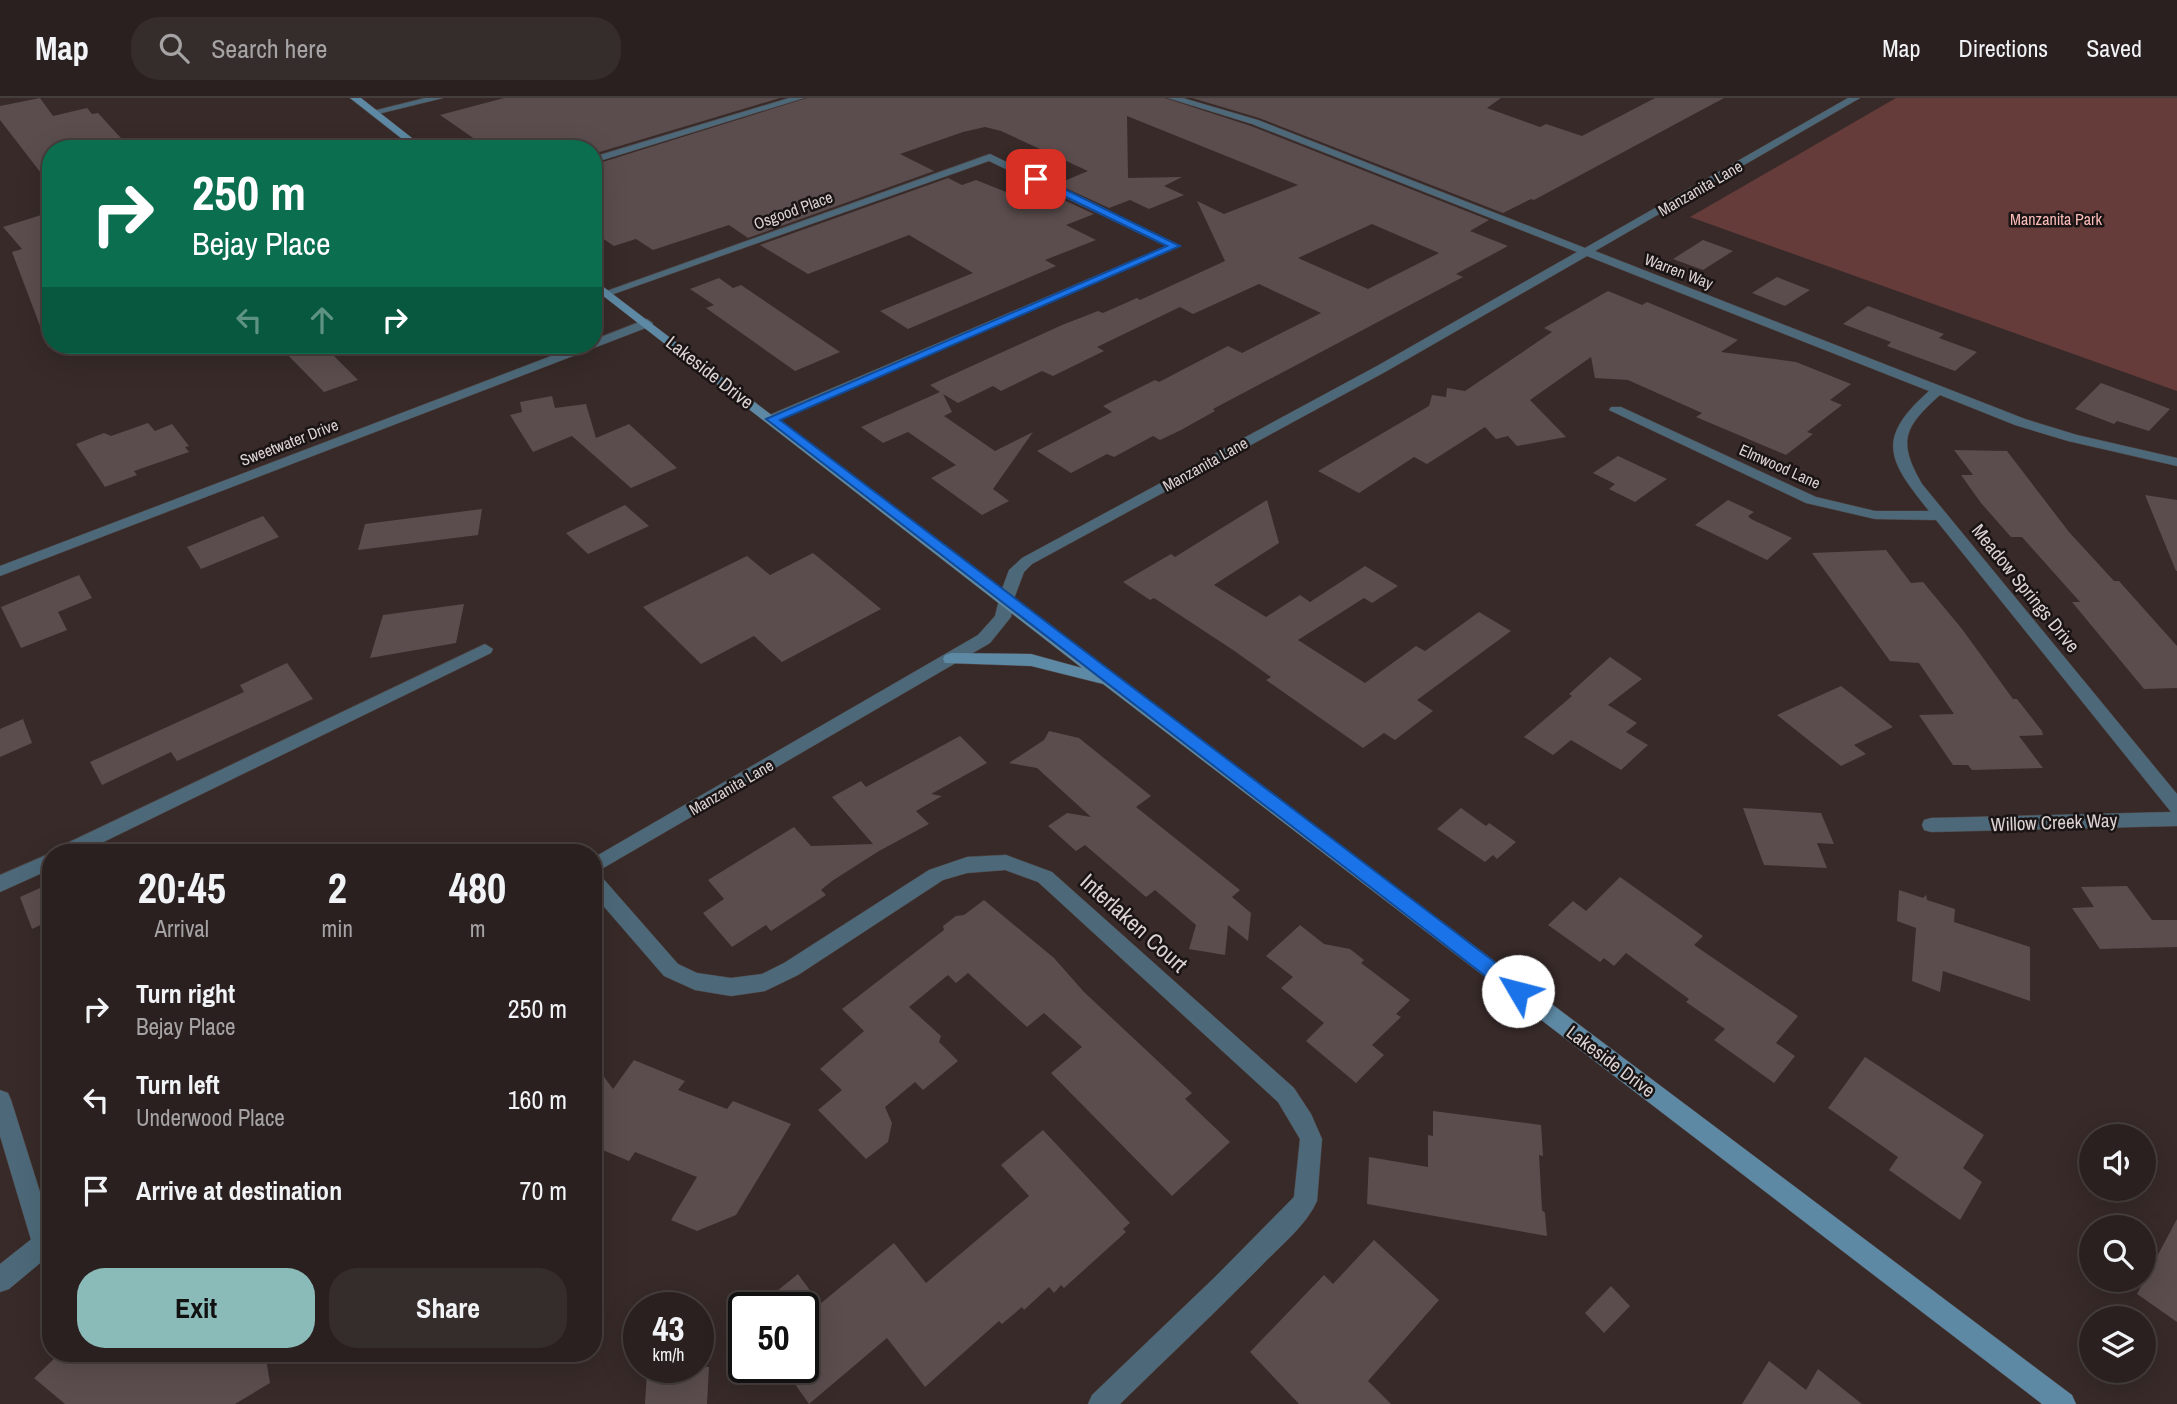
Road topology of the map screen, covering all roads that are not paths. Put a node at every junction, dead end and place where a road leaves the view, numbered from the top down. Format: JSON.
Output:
{"nodes":[{"id":1,"x":355,"y":98,"type":"edge"},
{"id":2,"x":438,"y":98,"type":"edge"},
{"id":3,"x":799,"y":98,"type":"edge"},
{"id":4,"x":1172,"y":98,"type":"edge"},
{"id":5,"x":1855,"y":98,"type":"edge"},
{"id":6,"x":374,"y":112,"type":"junction"},
{"id":7,"x":410,"y":140,"type":"edge"},
{"id":8,"x":602,"y":157,"type":"edge"},
{"id":9,"x":1586,"y":252,"type":"junction"},
{"id":10,"x":602,"y":287,"type":"edge"},
{"id":11,"x":602,"y":289,"type":"edge"},
{"id":12,"x":647,"y":323,"type":"junction"},
{"id":13,"x":602,"y":340,"type":"edge"},
{"id":14,"x":566,"y":354,"type":"edge"},
{"id":15,"x":1938,"y":390,"type":"junction"},
{"id":16,"x":1616,"y":410,"type":"dead end"},
{"id":17,"x":772,"y":419,"type":"junction"},
{"id":18,"x":2177,"y":462,"type":"edge"},
{"id":19,"x":1940,"y":516,"type":"junction"},
{"id":20,"x":0,"y":571,"type":"edge"},
{"id":21,"x":1006,"y":600,"type":"junction"},
{"id":22,"x":485,"y":649,"type":"dead end"},
{"id":23,"x":951,"y":659,"type":"junction"},
{"id":24,"x":1112,"y":682,"type":"junction"},
{"id":25,"x":2177,"y":807,"type":"edge"},
{"id":26,"x":2177,"y":819,"type":"edge"},
{"id":27,"x":1931,"y":825,"type":"dead end"},
{"id":28,"x":83,"y":844,"type":"edge"},
{"id":29,"x":602,"y":862,"type":"edge"},
{"id":30,"x":42,"y":864,"type":"edge"},
{"id":31,"x":0,"y":884,"type":"edge"},
{"id":32,"x":602,"y":890,"type":"edge"},
{"id":33,"x":0,"y":1100,"type":"edge"},
{"id":34,"x":42,"y":1225,"type":"edge"},
{"id":35,"x":42,"y":1244,"type":"edge"},
{"id":36,"x":0,"y":1280,"type":"edge"},
{"id":37,"x":1101,"y":1404,"type":"edge"},
{"id":38,"x":2063,"y":1404,"type":"edge"}],
"edges":[{"from":1,"to":6,"type":"main road"},
{"from":2,"to":6,"type":"street"},
{"from":3,"to":8,"type":"street"},
{"from":4,"to":9,"type":"street","name":"Warren Way"},
{"from":5,"to":9,"type":"street","name":"Manzanita Lane"},
{"from":6,"to":7,"type":"main road"},
{"from":9,"to":15,"type":"street","name":"Warren Way"},
{"from":9,"to":21,"type":"street","name":"Manzanita Lane"},
{"from":10,"to":17,"type":"street","name":"Osgood Place"},
{"from":11,"to":12,"type":"main road","name":"Lakeside Drive"},
{"from":12,"to":13,"type":"street","name":"Sweetwater Drive"},
{"from":12,"to":17,"type":"main road","name":"Lakeside Drive"},
{"from":14,"to":20,"type":"street","name":"Sweetwater Drive"},
{"from":15,"to":18,"type":"street","name":"Warren Way"},
{"from":15,"to":19,"type":"street","name":"Meadow Springs Drive"},
{"from":16,"to":19,"type":"street","name":"Elmwood Lane"},
{"from":17,"to":21,"type":"main road","name":"Lakeside Drive"},
{"from":19,"to":25,"type":"street","name":"Meadow Springs Drive"},
{"from":21,"to":23,"type":"street","name":"Manzanita Lane"},
{"from":21,"to":24,"type":"main road","name":"Lakeside Drive"},
{"from":22,"to":28,"type":"street"},
{"from":23,"to":24,"type":"main road"},
{"from":23,"to":29,"type":"street","name":"Manzanita Lane"},
{"from":24,"to":38,"type":"main road","name":"Lakeside Drive"},
{"from":26,"to":27,"type":"street","name":"Willow Creek Way"},
{"from":30,"to":31,"type":"street"},
{"from":32,"to":37,"type":"street","name":"Interlaken Court"},
{"from":33,"to":34,"type":"street"},
{"from":35,"to":36,"type":"street"}]}
